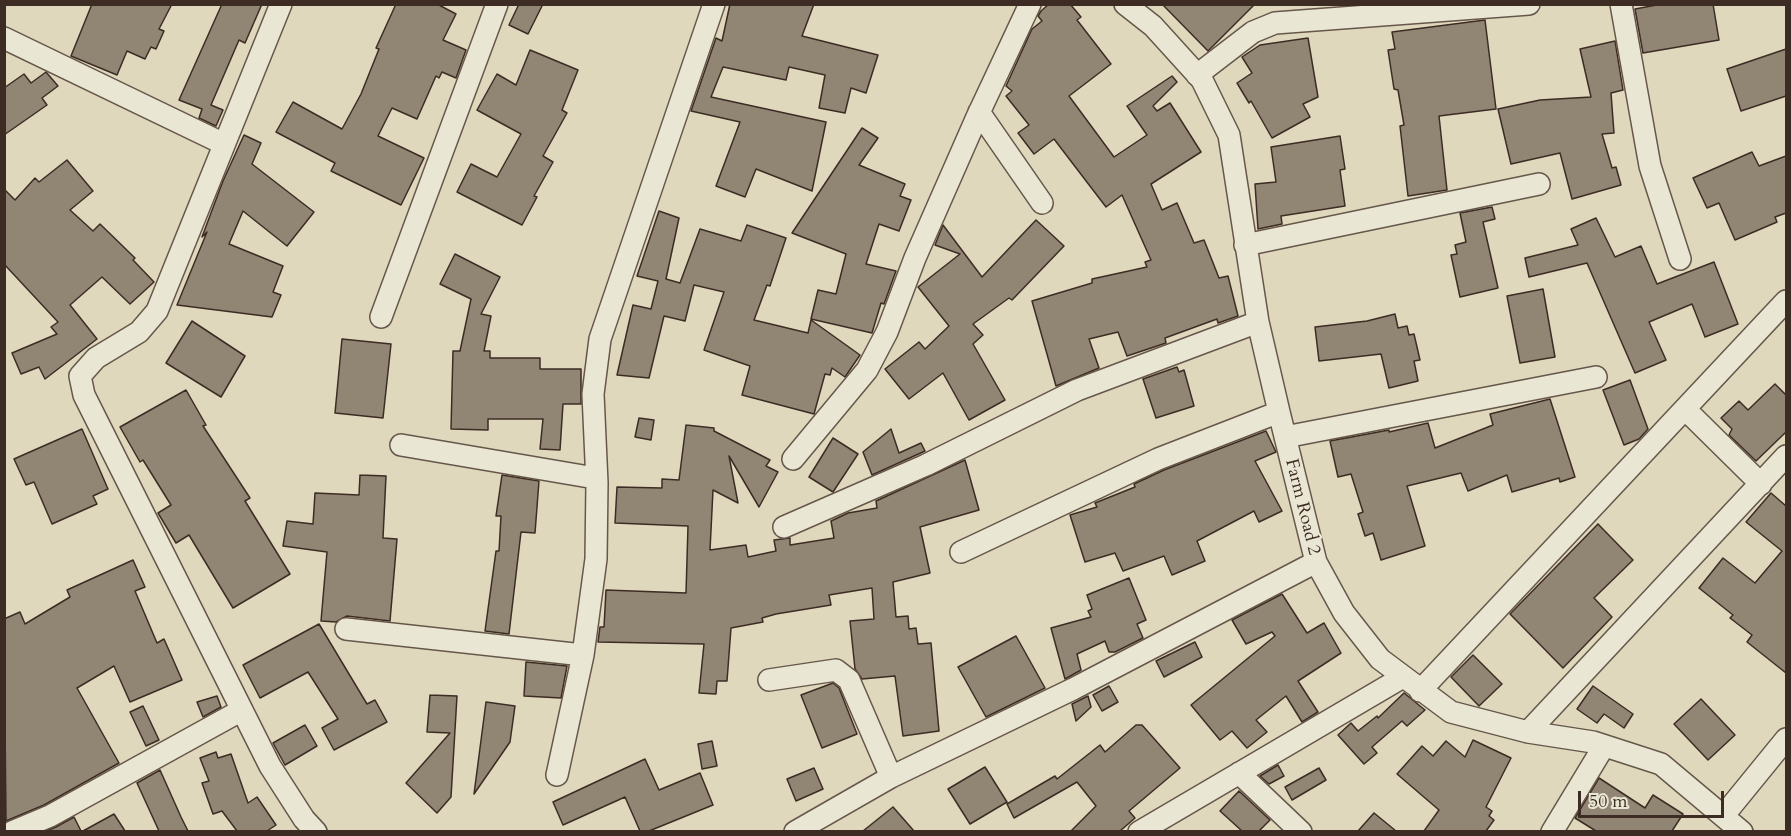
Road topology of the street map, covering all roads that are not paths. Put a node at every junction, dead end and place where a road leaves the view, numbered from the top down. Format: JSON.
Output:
{"nodes":[{"id":1,"x":280,"y":4,"type":"edge"},
{"id":2,"x":497,"y":4,"type":"edge"},
{"id":3,"x":714,"y":4,"type":"edge"},
{"id":4,"x":1030,"y":4,"type":"edge"},
{"id":5,"x":1529,"y":4,"type":"edge"},
{"id":6,"x":1621,"y":4,"type":"edge"},
{"id":7,"x":1127,"y":5,"type":"edge"},
{"id":8,"x":4,"y":38,"type":"edge"},
{"id":9,"x":1197,"y":75,"type":"junction"},
{"id":10,"x":979,"y":112,"type":"junction"},
{"id":11,"x":224,"y":144,"type":"junction"},
{"id":12,"x":1539,"y":184,"type":"dead end"},
{"id":13,"x":1042,"y":203,"type":"dead end"},
{"id":14,"x":1245,"y":245,"type":"junction"},
{"id":15,"x":1680,"y":259,"type":"dead end"},
{"id":16,"x":1786,"y":301,"type":"edge"},
{"id":17,"x":381,"y":317,"type":"dead end"},
{"id":18,"x":1258,"y":322,"type":"junction"},
{"id":19,"x":1596,"y":377,"type":"dead end"},
{"id":20,"x":1685,"y":409,"type":"junction"},
{"id":21,"x":1278,"y":412,"type":"junction"},
{"id":22,"x":1285,"y":437,"type":"junction"},
{"id":23,"x":400,"y":445,"type":"dead end"},
{"id":24,"x":1786,"y":456,"type":"edge"},
{"id":25,"x":793,"y":459,"type":"dead end"},
{"id":26,"x":595,"y":478,"type":"junction"},
{"id":27,"x":1761,"y":484,"type":"junction"},
{"id":28,"x":784,"y":527,"type":"dead end"},
{"id":29,"x":961,"y":552,"type":"dead end"},
{"id":30,"x":1316,"y":562,"type":"junction"},
{"id":31,"x":346,"y":629,"type":"dead end"},
{"id":32,"x":583,"y":655,"type":"junction"},
{"id":33,"x":1403,"y":678,"type":"junction"},
{"id":34,"x":769,"y":680,"type":"dead end"},
{"id":35,"x":1420,"y":691,"type":"junction"},
{"id":36,"x":242,"y":710,"type":"junction"},
{"id":37,"x":1528,"y":732,"type":"junction"},
{"id":38,"x":1786,"y":739,"type":"edge"},
{"id":39,"x":1604,"y":746,"type":"junction"},
{"id":40,"x":1239,"y":773,"type":"junction"},
{"id":41,"x":557,"y":775,"type":"dead end"},
{"id":42,"x":891,"y":777,"type":"junction"},
{"id":43,"x":1724,"y":815,"type":"junction"},
{"id":44,"x":12,"y":831,"type":"edge"},
{"id":45,"x":316,"y":831,"type":"edge"},
{"id":46,"x":795,"y":831,"type":"edge"},
{"id":47,"x":1139,"y":831,"type":"edge"},
{"id":48,"x":1301,"y":831,"type":"edge"},
{"id":49,"x":1552,"y":831,"type":"edge"},
{"id":50,"x":1742,"y":831,"type":"edge"}],
"edges":[{"from":1,"to":11,"type":"street"},
{"from":2,"to":17,"type":"street"},
{"from":3,"to":26,"type":"street"},
{"from":4,"to":10,"type":"street"},
{"from":5,"to":9,"type":"street"},
{"from":6,"to":15,"type":"street"},
{"from":7,"to":9,"type":"street","name":"Farm Road 2"},
{"from":8,"to":11,"type":"street"},
{"from":9,"to":14,"type":"street","name":"Farm Road 2"},
{"from":10,"to":13,"type":"street"},
{"from":10,"to":25,"type":"street"},
{"from":11,"to":36,"type":"street"},
{"from":12,"to":14,"type":"street"},
{"from":14,"to":18,"type":"street","name":"Farm Road 2"},
{"from":16,"to":20,"type":"street"},
{"from":18,"to":21,"type":"street","name":"Farm Road 2"},
{"from":18,"to":28,"type":"street"},
{"from":19,"to":22,"type":"street"},
{"from":20,"to":27,"type":"street"},
{"from":20,"to":35,"type":"street"},
{"from":21,"to":22,"type":"street","name":"Farm Road 2"},
{"from":21,"to":29,"type":"street"},
{"from":22,"to":30,"type":"street","name":"Farm Road 2"},
{"from":23,"to":26,"type":"street"},
{"from":24,"to":27,"type":"street"},
{"from":26,"to":32,"type":"street"},
{"from":27,"to":37,"type":"street"},
{"from":30,"to":33,"type":"street","name":"Farm Road 2"},
{"from":30,"to":42,"type":"street"},
{"from":31,"to":32,"type":"street"},
{"from":32,"to":41,"type":"street"},
{"from":33,"to":35,"type":"street","name":"Farm Road 2"},
{"from":33,"to":40,"type":"street"},
{"from":34,"to":42,"type":"street"},
{"from":35,"to":37,"type":"street","name":"Farm Road 2"},
{"from":36,"to":44,"type":"street"},
{"from":36,"to":45,"type":"street"},
{"from":37,"to":39,"type":"street","name":"Farm Road 2"},
{"from":38,"to":43,"type":"street"},
{"from":39,"to":43,"type":"street","name":"Farm Road 2"},
{"from":39,"to":49,"type":"street"},
{"from":40,"to":47,"type":"street"},
{"from":40,"to":48,"type":"street"},
{"from":42,"to":46,"type":"street"},
{"from":43,"to":50,"type":"street","name":"Farm Road 2"}]}
